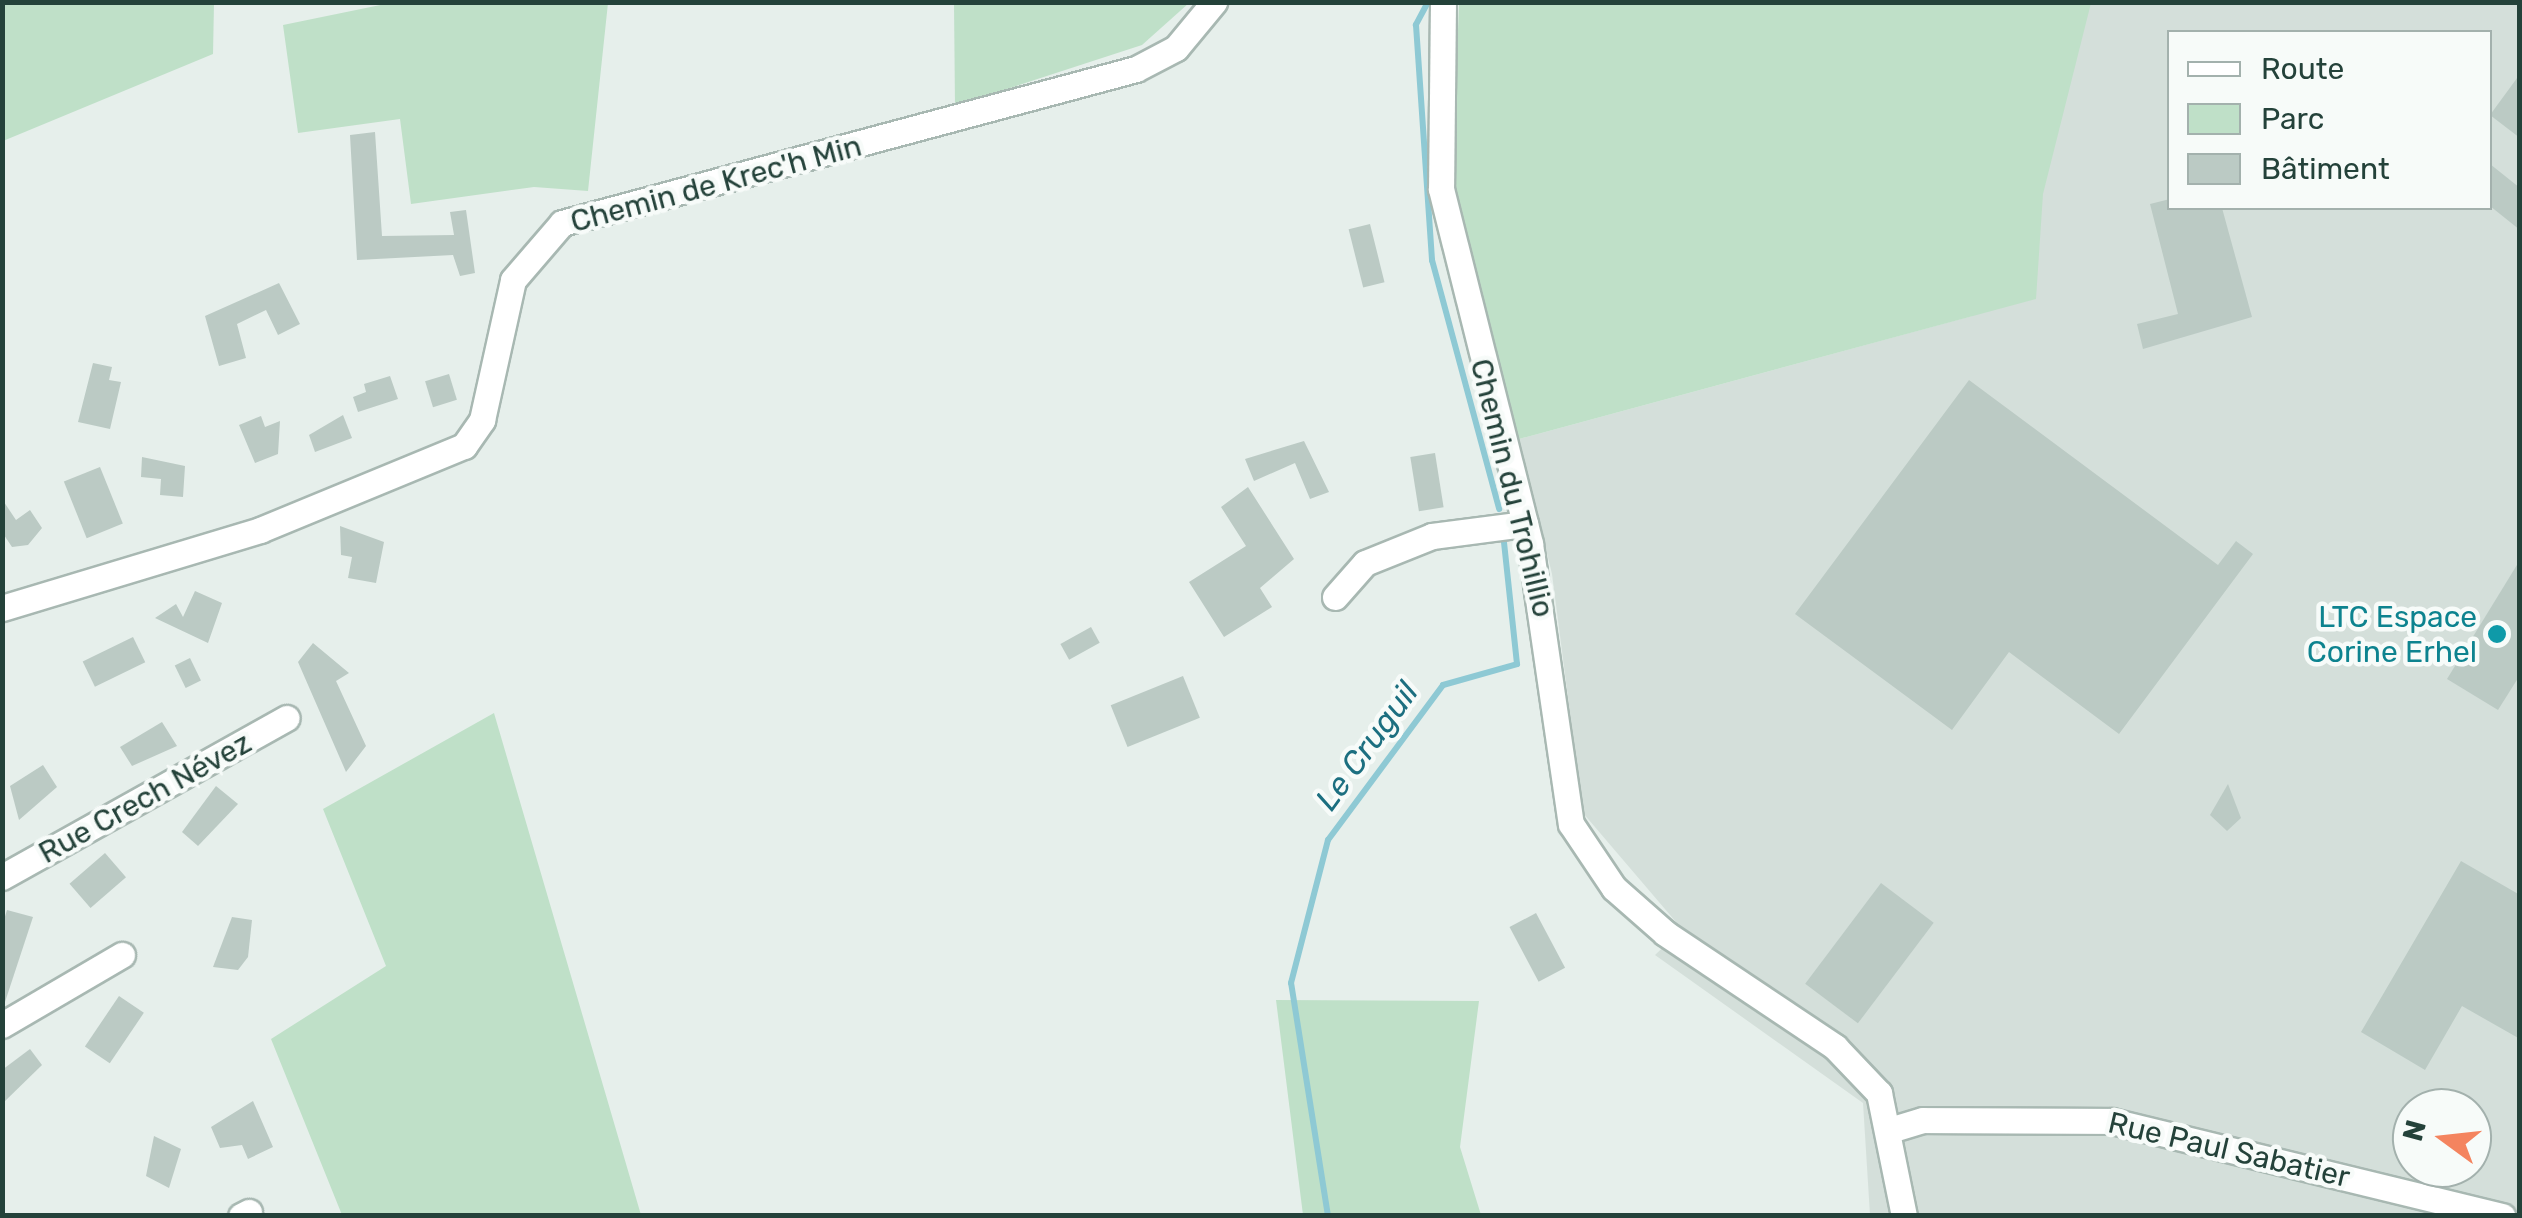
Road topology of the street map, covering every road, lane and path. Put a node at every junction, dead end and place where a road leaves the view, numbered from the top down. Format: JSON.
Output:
{"nodes":[{"id":1,"x":1214,"y":2,"type":"edge"},
{"id":2,"x":1443,"y":2,"type":"edge"},
{"id":3,"x":1525,"y":524,"type":"junction"},
{"id":4,"x":1335,"y":597,"type":"dead end"},
{"id":5,"x":2,"y":608,"type":"edge"},
{"id":6,"x":287,"y":718,"type":"dead end"},
{"id":7,"x":2,"y":877,"type":"edge"},
{"id":8,"x":122,"y":956,"type":"dead end"},
{"id":9,"x":2,"y":1025,"type":"edge"},
{"id":10,"x":1893,"y":1129,"type":"junction"},
{"id":11,"x":1904,"y":1216,"type":"edge"},
{"id":12,"x":2504,"y":1216,"type":"edge"}],
"edges":[{"from":1,"to":5,"type":"street","name":"Chemin de Krec'h Min"},
{"from":2,"to":3,"type":"street","name":"Chemin du Trohillio"},
{"from":3,"to":4,"type":"street"},
{"from":3,"to":10,"type":"street","name":"Chemin du Trohillio"},
{"from":6,"to":7,"type":"street","name":"Rue Crech Névez"},
{"from":8,"to":9,"type":"street"},
{"from":10,"to":11,"type":"street","name":"Chemin du Trohillio"},
{"from":10,"to":12,"type":"street","name":"Rue Paul Sabatier"}]}
